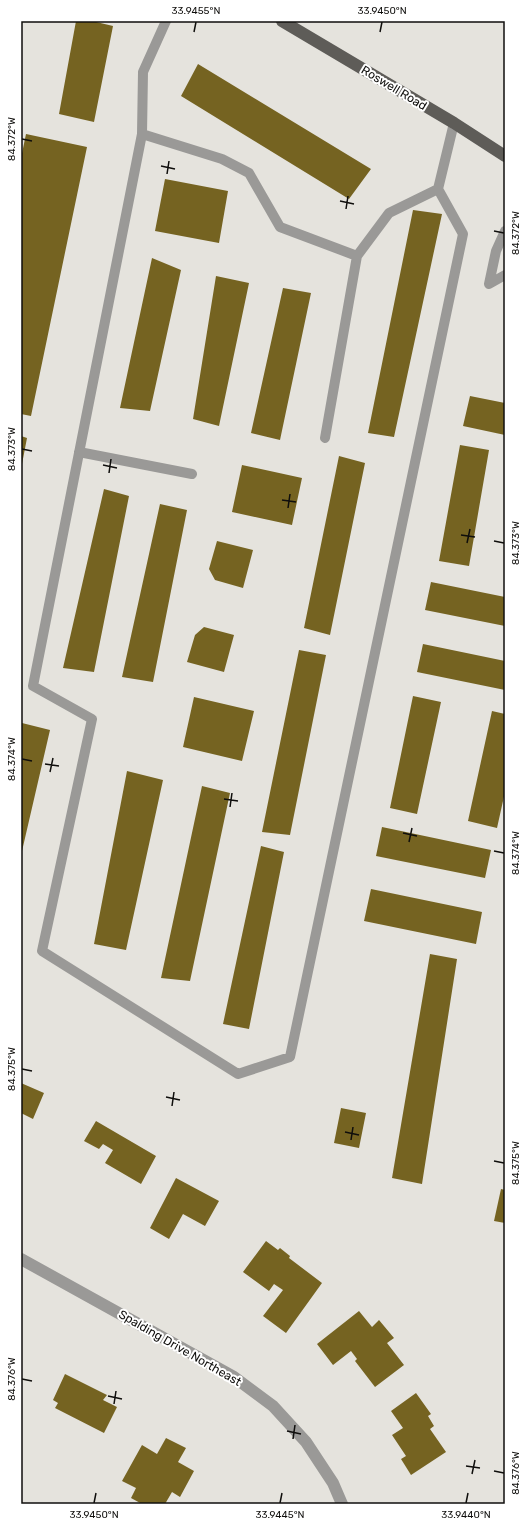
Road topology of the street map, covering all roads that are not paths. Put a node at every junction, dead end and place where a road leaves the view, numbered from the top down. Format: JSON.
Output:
{"nodes":[{"id":1,"x":166,"y":21,"type":"edge"},
{"id":2,"x":282,"y":21,"type":"edge"},
{"id":3,"x":454,"y":123,"type":"junction"},
{"id":4,"x":142,"y":134,"type":"junction"},
{"id":5,"x":505,"y":156,"type":"edge"},
{"id":6,"x":438,"y":189,"type":"junction"},
{"id":7,"x":505,"y":231,"type":"edge"},
{"id":8,"x":357,"y":256,"type":"junction"},
{"id":9,"x":505,"y":275,"type":"edge"},
{"id":10,"x":325,"y":438,"type":"dead end"},
{"id":11,"x":79,"y":452,"type":"junction"},
{"id":12,"x":192,"y":474,"type":"dead end"},
{"id":13,"x":21,"y":1259,"type":"edge"},
{"id":14,"x":342,"y":1504,"type":"edge"}],
"edges":[{"from":1,"to":4,"type":"lane"},
{"from":2,"to":3,"type":"main road","name":"Roswell Road"},
{"from":3,"to":5,"type":"main road","name":"Roswell Road"},
{"from":3,"to":6,"type":"lane"},
{"from":4,"to":8,"type":"lane"},
{"from":4,"to":11,"type":"lane"},
{"from":6,"to":8,"type":"lane"},
{"from":6,"to":11,"type":"lane"},
{"from":7,"to":9,"type":"lane"},
{"from":8,"to":10,"type":"lane"},
{"from":11,"to":12,"type":"lane"},
{"from":13,"to":14,"type":"street","name":"Spalding Drive Northeast"}]}
